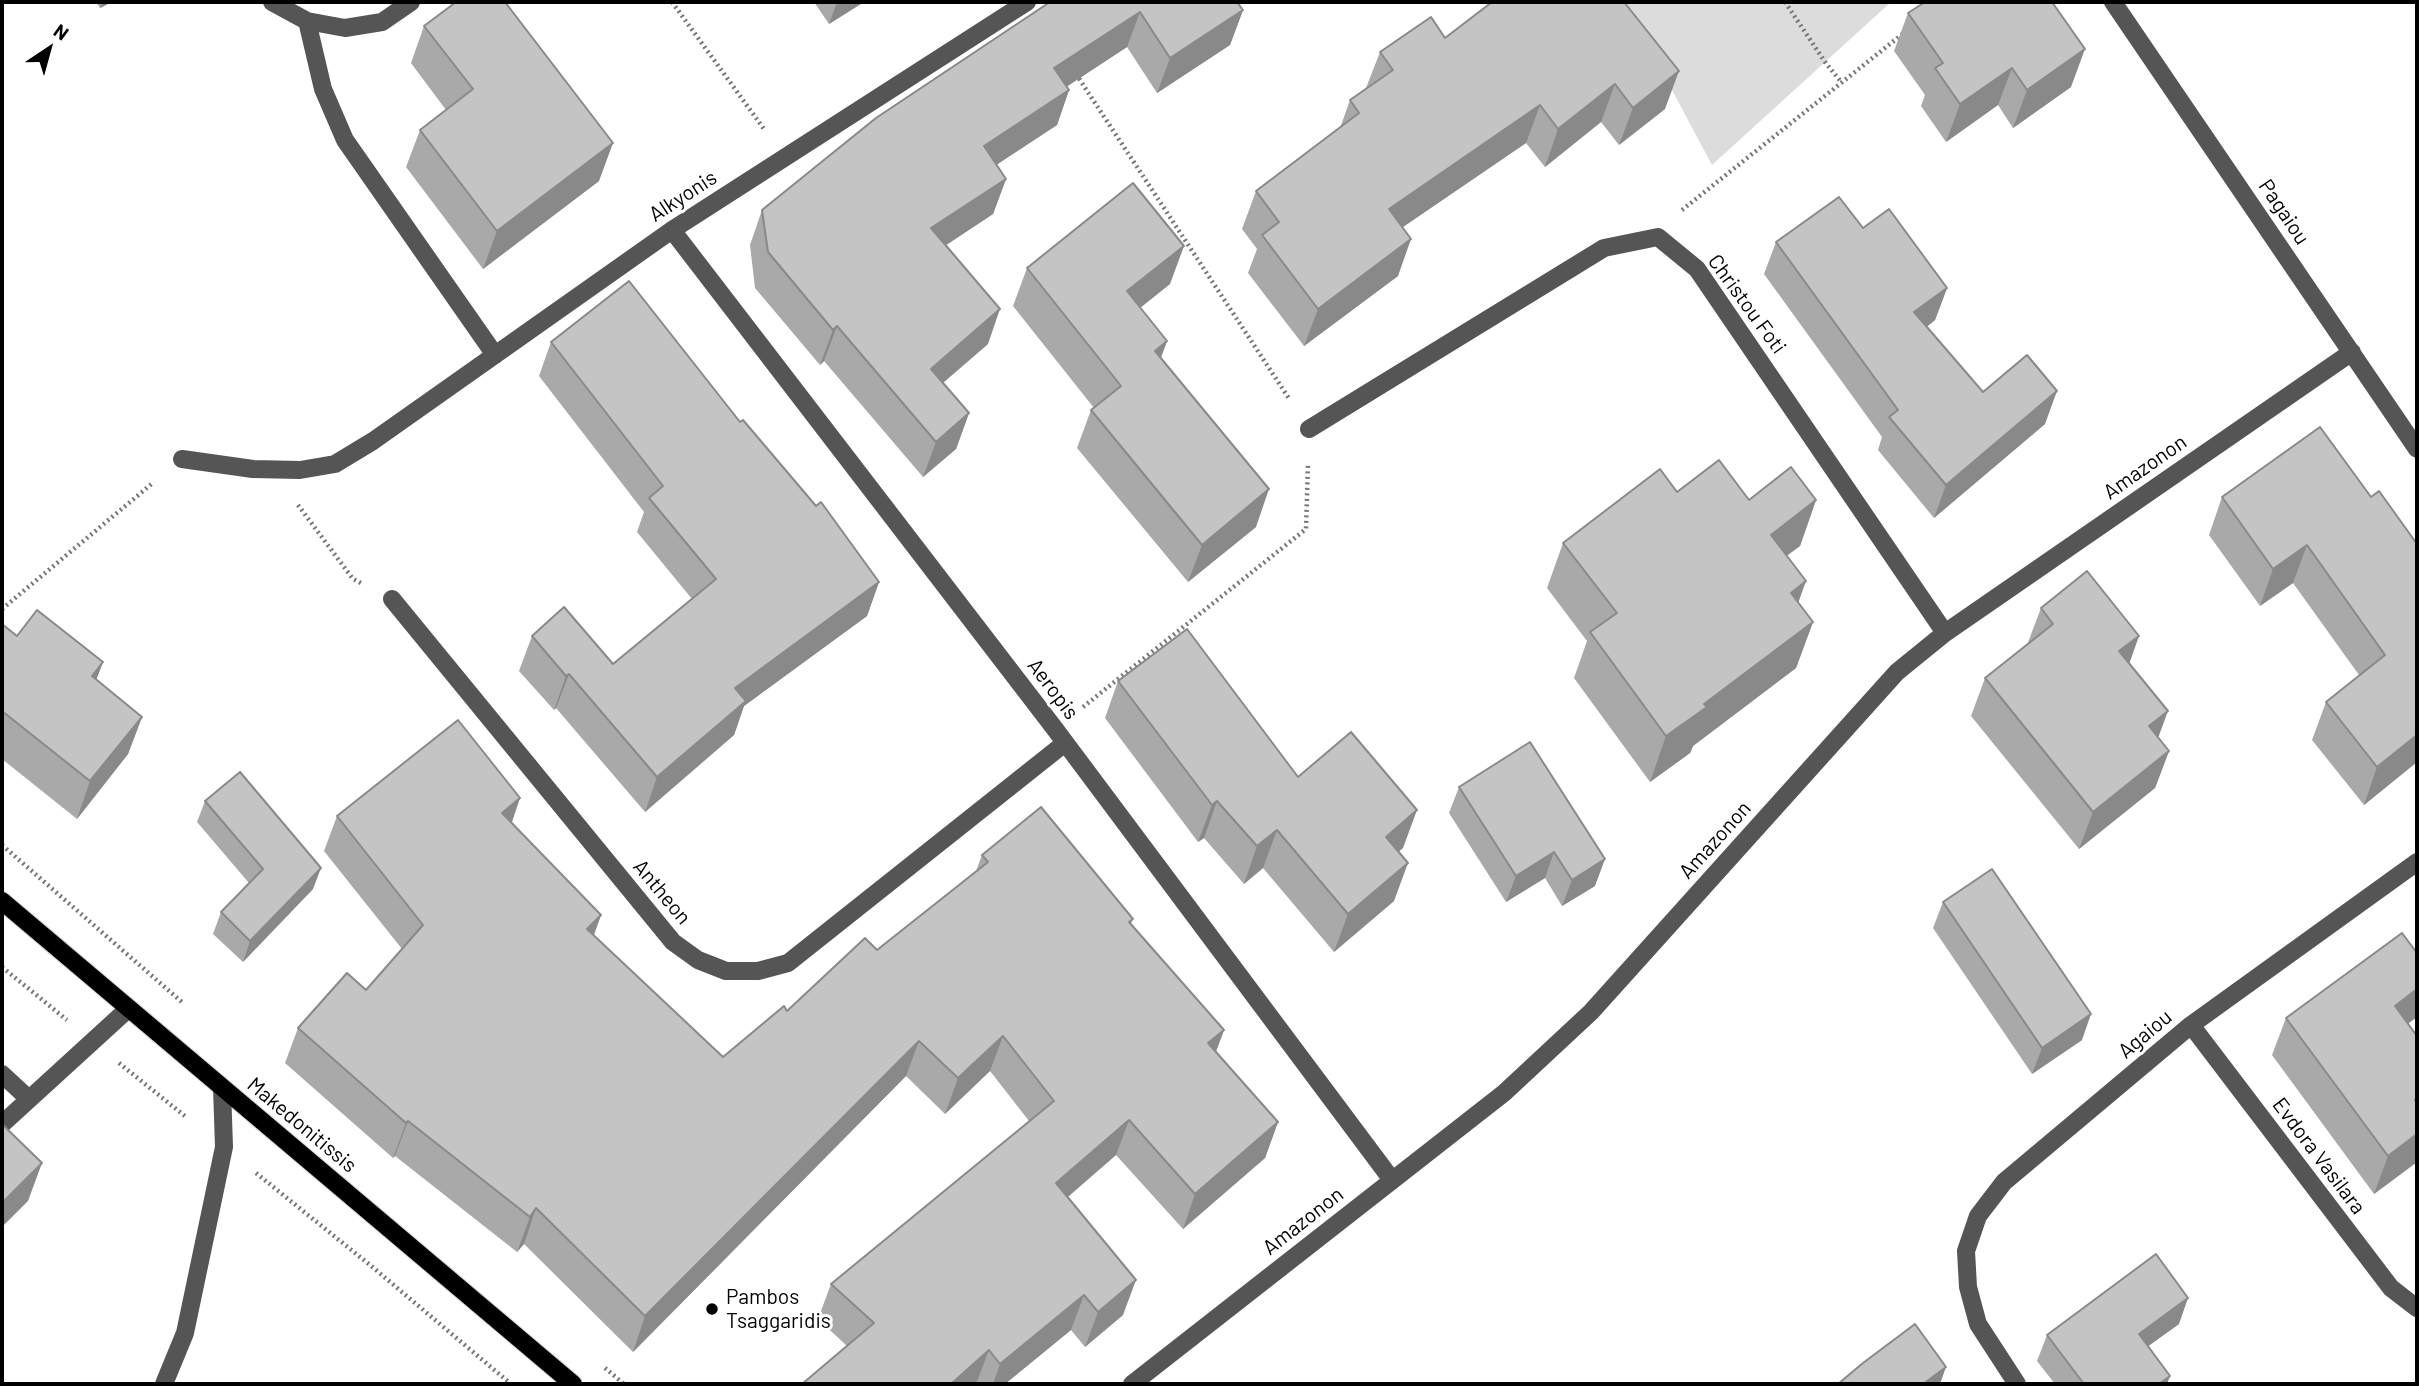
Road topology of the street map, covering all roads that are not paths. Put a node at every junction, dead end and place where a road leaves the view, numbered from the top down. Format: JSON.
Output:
{"nodes":[{"id":1,"x":272,"y":2,"type":"edge"},
{"id":2,"x":411,"y":2,"type":"edge"},
{"id":3,"x":1027,"y":2,"type":"edge"},
{"id":4,"x":2113,"y":2,"type":"edge"},
{"id":5,"x":307,"y":21,"type":"junction"},
{"id":6,"x":672,"y":230,"type":"junction"},
{"id":7,"x":2352,"y":352,"type":"junction"},
{"id":8,"x":495,"y":355,"type":"junction"},
{"id":9,"x":1309,"y":429,"type":"road end"},
{"id":10,"x":2417,"y":449,"type":"edge"},
{"id":11,"x":182,"y":460,"type":"road end"},
{"id":12,"x":392,"y":599,"type":"road end"},
{"id":13,"x":1945,"y":634,"type":"junction"},
{"id":14,"x":1060,"y":736,"type":"junction"},
{"id":15,"x":2417,"y":862,"type":"edge"},
{"id":16,"x":2,"y":901,"type":"edge"},
{"id":17,"x":128,"y":1009,"type":"junction"},
{"id":18,"x":2191,"y":1025,"type":"junction"},
{"id":19,"x":2,"y":1074,"type":"edge"},
{"id":20,"x":222,"y":1088,"type":"junction"},
{"id":21,"x":29,"y":1099,"type":"junction"},
{"id":22,"x":2,"y":1124,"type":"edge"},
{"id":23,"x":1392,"y":1180,"type":"junction"},
{"id":24,"x":2417,"y":1308,"type":"edge"},
{"id":25,"x":164,"y":1384,"type":"edge"},
{"id":26,"x":573,"y":1384,"type":"edge"},
{"id":27,"x":1132,"y":1384,"type":"edge"},
{"id":28,"x":2018,"y":1384,"type":"edge"}],
"edges":[{"from":1,"to":5,"type":"street"},
{"from":2,"to":5,"type":"street"},
{"from":3,"to":6,"type":"street","name":"Alkyonis"},
{"from":4,"to":7,"type":"street","name":"Pagaiou"},
{"from":5,"to":8,"type":"street"},
{"from":6,"to":8,"type":"street","name":"Alkyonis"},
{"from":6,"to":14,"type":"street","name":"Aeropis"},
{"from":7,"to":10,"type":"street","name":"Pagaiou"},
{"from":7,"to":13,"type":"street","name":"Amazonon"},
{"from":8,"to":11,"type":"street","name":"Alkyonis"},
{"from":9,"to":13,"type":"street","name":"Christou Foti"},
{"from":12,"to":14,"type":"street","name":"Antheon"},
{"from":13,"to":23,"type":"street","name":"Amazonon"},
{"from":14,"to":23,"type":"street","name":"Aeropis"},
{"from":15,"to":18,"type":"street","name":"Agaiou"},
{"from":16,"to":17,"type":"main road","name":"Makedonitissis"},
{"from":17,"to":20,"type":"main road","name":"Makedonitissis"},
{"from":17,"to":21,"type":"street"},
{"from":18,"to":24,"type":"street","name":"Evdora Vasilara"},
{"from":18,"to":28,"type":"street","name":"Agaiou"},
{"from":19,"to":21,"type":"street"},
{"from":20,"to":25,"type":"street"},
{"from":20,"to":26,"type":"main road","name":"Makedonitissis"},
{"from":21,"to":22,"type":"street"},
{"from":23,"to":27,"type":"street","name":"Amazonon"}]}
